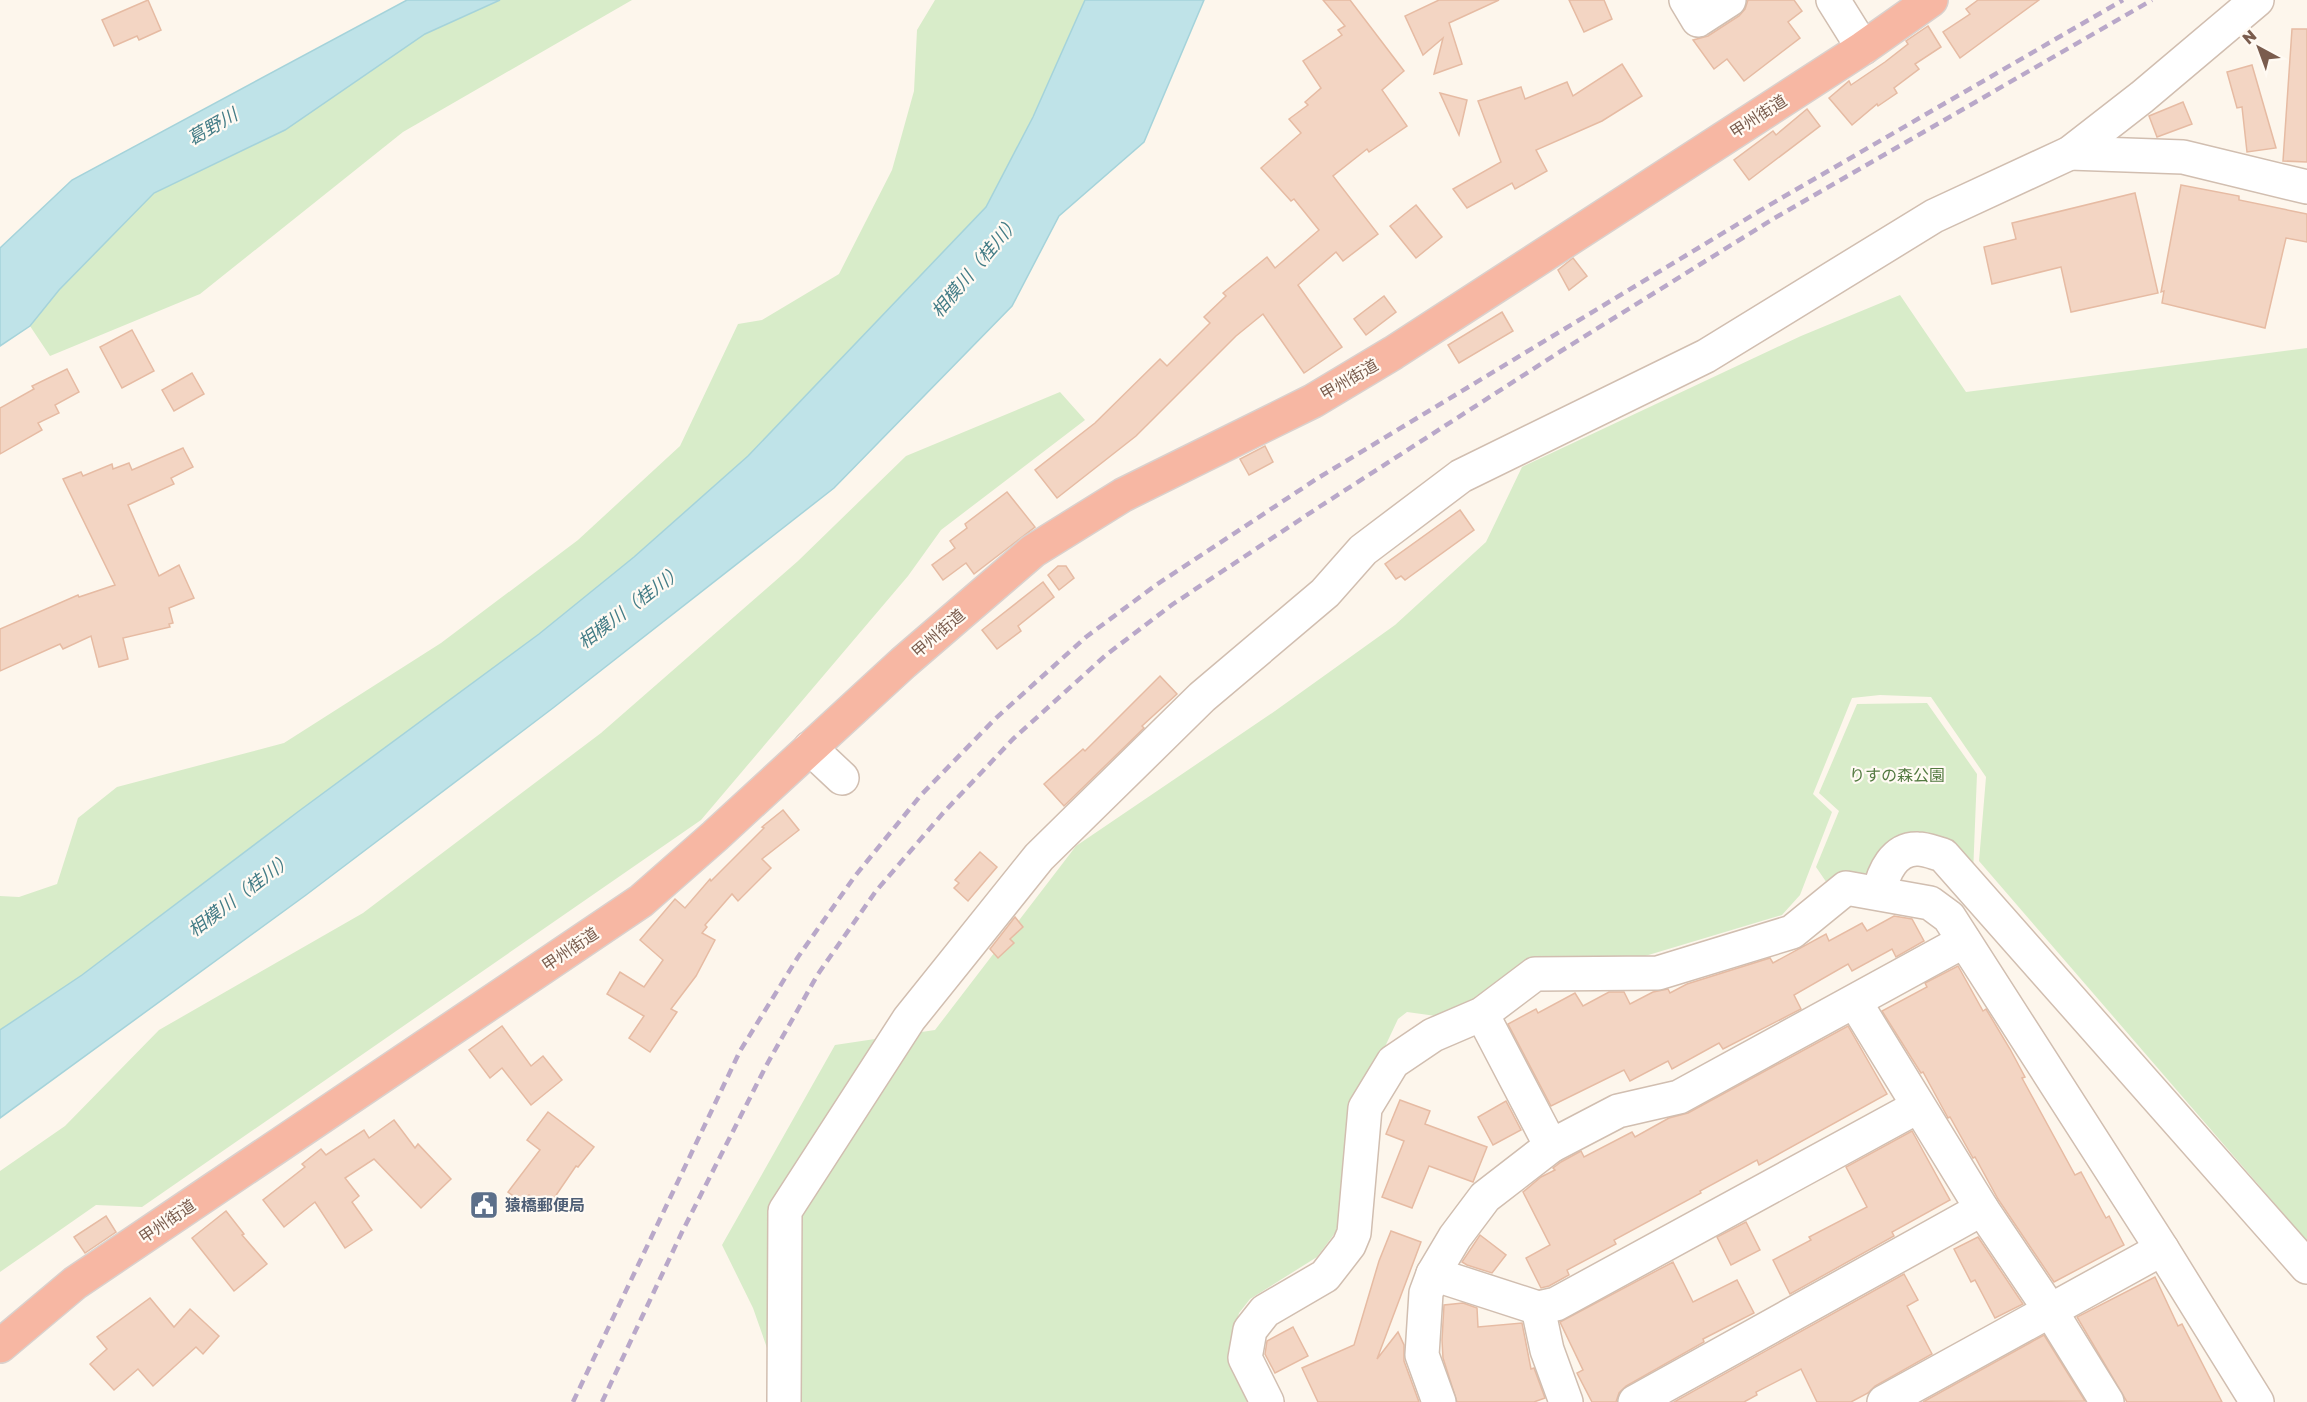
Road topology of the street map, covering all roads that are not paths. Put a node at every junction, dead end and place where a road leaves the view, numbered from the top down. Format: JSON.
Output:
{"nodes":[{"id":1,"x":1686,"y":0,"type":"edge"},
{"id":2,"x":1729,"y":0,"type":"edge"},
{"id":3,"x":1833,"y":0,"type":"edge"},
{"id":4,"x":1931,"y":0,"type":"edge"},
{"id":5,"x":2257,"y":0,"type":"edge"},
{"id":6,"x":1863,"y":48,"type":"junction"},
{"id":7,"x":2070,"y":153,"type":"junction"},
{"id":8,"x":2307,"y":187,"type":"edge"},
{"id":9,"x":810,"y":748,"type":"junction"},
{"id":10,"x":842,"y":778,"type":"dead end"},
{"id":11,"x":1879,"y":893,"type":"junction"},
{"id":12,"x":1964,"y":941,"type":"junction"},
{"id":13,"x":1855,"y":1002,"type":"junction"},
{"id":14,"x":1482,"y":1014,"type":"junction"},
{"id":15,"x":1917,"y":1107,"type":"junction"},
{"id":16,"x":1551,"y":1146,"type":"junction"},
{"id":17,"x":1982,"y":1209,"type":"junction"},
{"id":18,"x":2163,"y":1249,"type":"junction"},
{"id":19,"x":2307,"y":1267,"type":"edge"},
{"id":20,"x":1432,"y":1274,"type":"junction"},
{"id":21,"x":1538,"y":1308,"type":"junction"},
{"id":22,"x":2050,"y":1310,"type":"junction"},
{"id":23,"x":0,"y":1346,"type":"edge"},
{"id":24,"x":784,"y":1402,"type":"edge"},
{"id":25,"x":1267,"y":1402,"type":"edge"},
{"id":26,"x":1439,"y":1402,"type":"edge"},
{"id":27,"x":1566,"y":1402,"type":"edge"},
{"id":28,"x":1635,"y":1402,"type":"edge"},
{"id":29,"x":1884,"y":1402,"type":"edge"},
{"id":30,"x":2107,"y":1402,"type":"edge"},
{"id":31,"x":2258,"y":1402,"type":"edge"}],
"edges":[{"from":1,"to":2,"type":"street"},
{"from":3,"to":6,"type":"street"},
{"from":4,"to":6,"type":"highway","name":"甲州街道"},
{"from":5,"to":7,"type":"street"},
{"from":6,"to":9,"type":"highway","name":"甲州街道"},
{"from":7,"to":8,"type":"street"},
{"from":7,"to":24,"type":"street"},
{"from":9,"to":10,"type":"street"},
{"from":9,"to":23,"type":"highway","name":"甲州街道"},
{"from":11,"to":12,"type":"street"},
{"from":11,"to":14,"type":"street"},
{"from":11,"to":19,"type":"street"},
{"from":12,"to":13,"type":"street"},
{"from":12,"to":18,"type":"street"},
{"from":13,"to":15,"type":"street"},
{"from":13,"to":16,"type":"street"},
{"from":14,"to":16,"type":"street"},
{"from":14,"to":25,"type":"street"},
{"from":15,"to":17,"type":"street"},
{"from":15,"to":21,"type":"street"},
{"from":16,"to":20,"type":"street"},
{"from":17,"to":22,"type":"street"},
{"from":17,"to":28,"type":"street"},
{"from":18,"to":22,"type":"street"},
{"from":18,"to":31,"type":"street"},
{"from":20,"to":21,"type":"street"},
{"from":20,"to":26,"type":"street"},
{"from":21,"to":27,"type":"street"},
{"from":22,"to":29,"type":"street"},
{"from":22,"to":30,"type":"street"}]}
